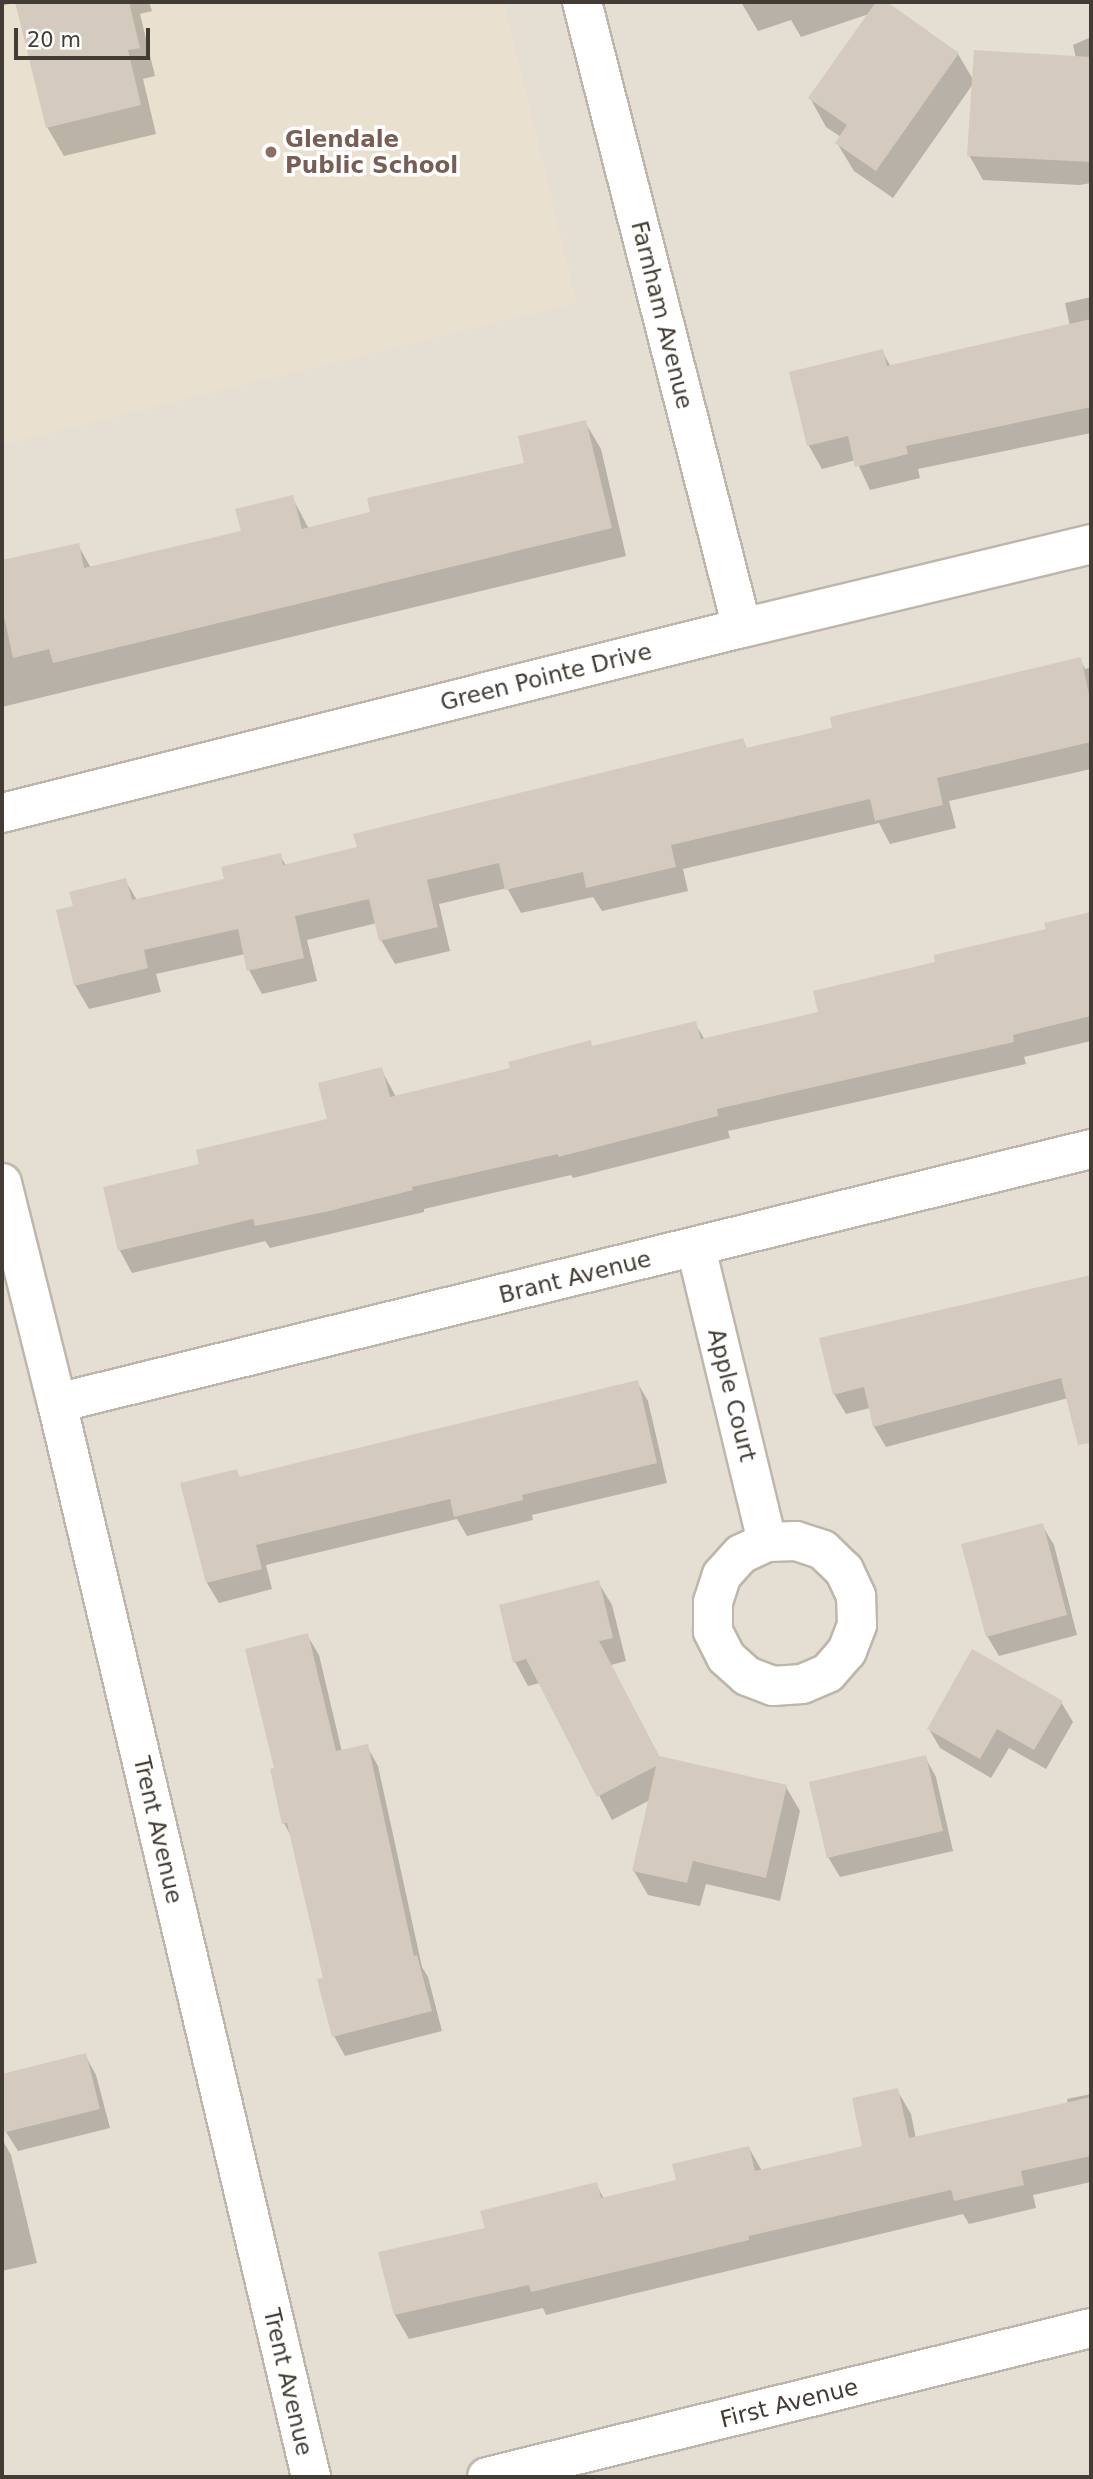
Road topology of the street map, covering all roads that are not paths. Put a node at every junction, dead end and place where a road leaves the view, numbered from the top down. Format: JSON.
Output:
{"nodes":[{"id":1,"x":582,"y":2,"type":"edge"},
{"id":2,"x":1091,"y":544,"type":"edge"},
{"id":3,"x":742,"y":628,"type":"junction"},
{"id":4,"x":2,"y":813,"type":"edge"},
{"id":5,"x":1091,"y":1149,"type":"edge"},
{"id":6,"x":2,"y":1184,"type":"edge"},
{"id":7,"x":696,"y":1248,"type":"junction"},
{"id":8,"x":57,"y":1403,"type":"junction"},
{"id":9,"x":767,"y":1542,"type":"dead end"},
{"id":10,"x":1091,"y":2328,"type":"edge"},
{"id":11,"x":311,"y":2477,"type":"edge"},
{"id":12,"x":487,"y":2477,"type":"edge"}],
"edges":[{"from":1,"to":3,"type":"street","name":"Farnham Avenue"},
{"from":2,"to":3,"type":"street","name":"Green Pointe Drive"},
{"from":3,"to":4,"type":"street","name":"Green Pointe Drive"},
{"from":5,"to":7,"type":"street","name":"Brant Avenue"},
{"from":6,"to":8,"type":"street","name":"Trent Avenue"},
{"from":7,"to":8,"type":"street","name":"Brant Avenue"},
{"from":7,"to":9,"type":"street","name":"Apple Court"},
{"from":8,"to":11,"type":"street","name":"Trent Avenue"},
{"from":10,"to":12,"type":"street","name":"First Avenue"}]}
